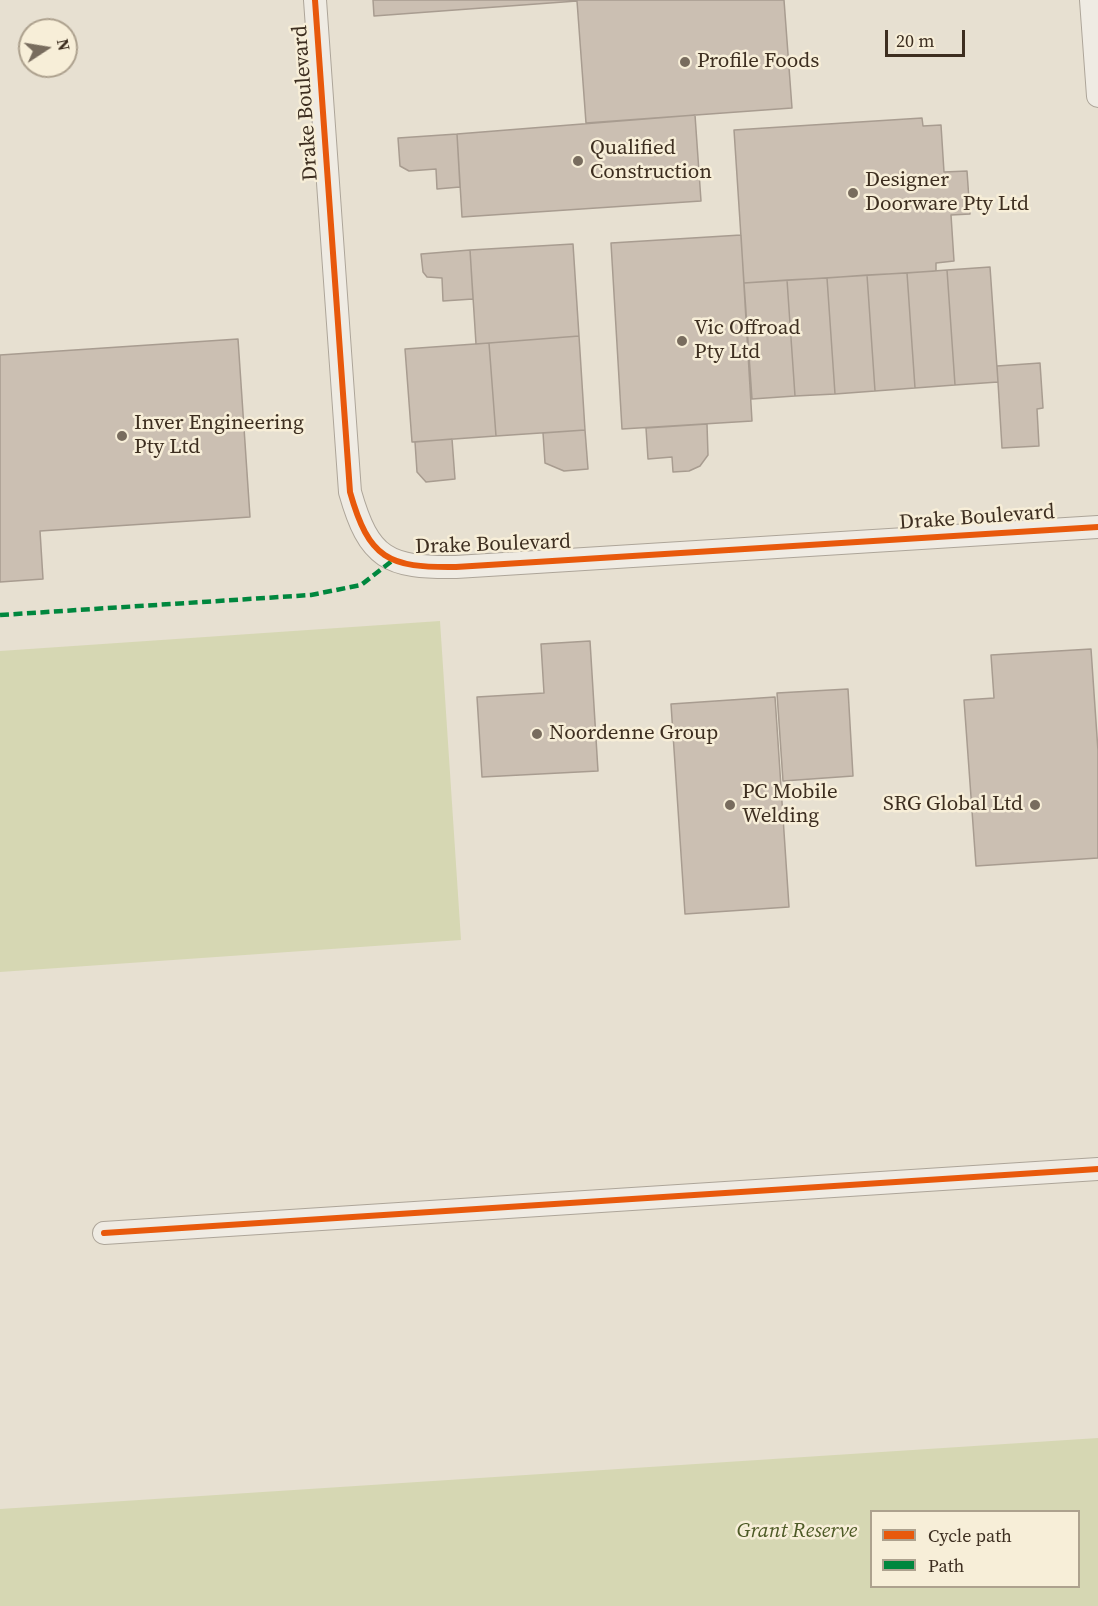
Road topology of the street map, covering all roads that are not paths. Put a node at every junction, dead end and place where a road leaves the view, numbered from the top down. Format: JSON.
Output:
{"nodes":[{"id":1,"x":315,"y":0,"type":"edge"},
{"id":2,"x":1091,"y":0,"type":"edge"},
{"id":3,"x":1098,"y":96,"type":"edge"},
{"id":4,"x":1098,"y":527,"type":"edge"},
{"id":5,"x":1098,"y":1169,"type":"edge"},
{"id":6,"x":104,"y":1233,"type":"dead end"}],
"edges":[{"from":1,"to":4,"type":"street","name":"Drake Boulevard"},
{"from":2,"to":3,"type":"street"},
{"from":5,"to":6,"type":"street"}]}
